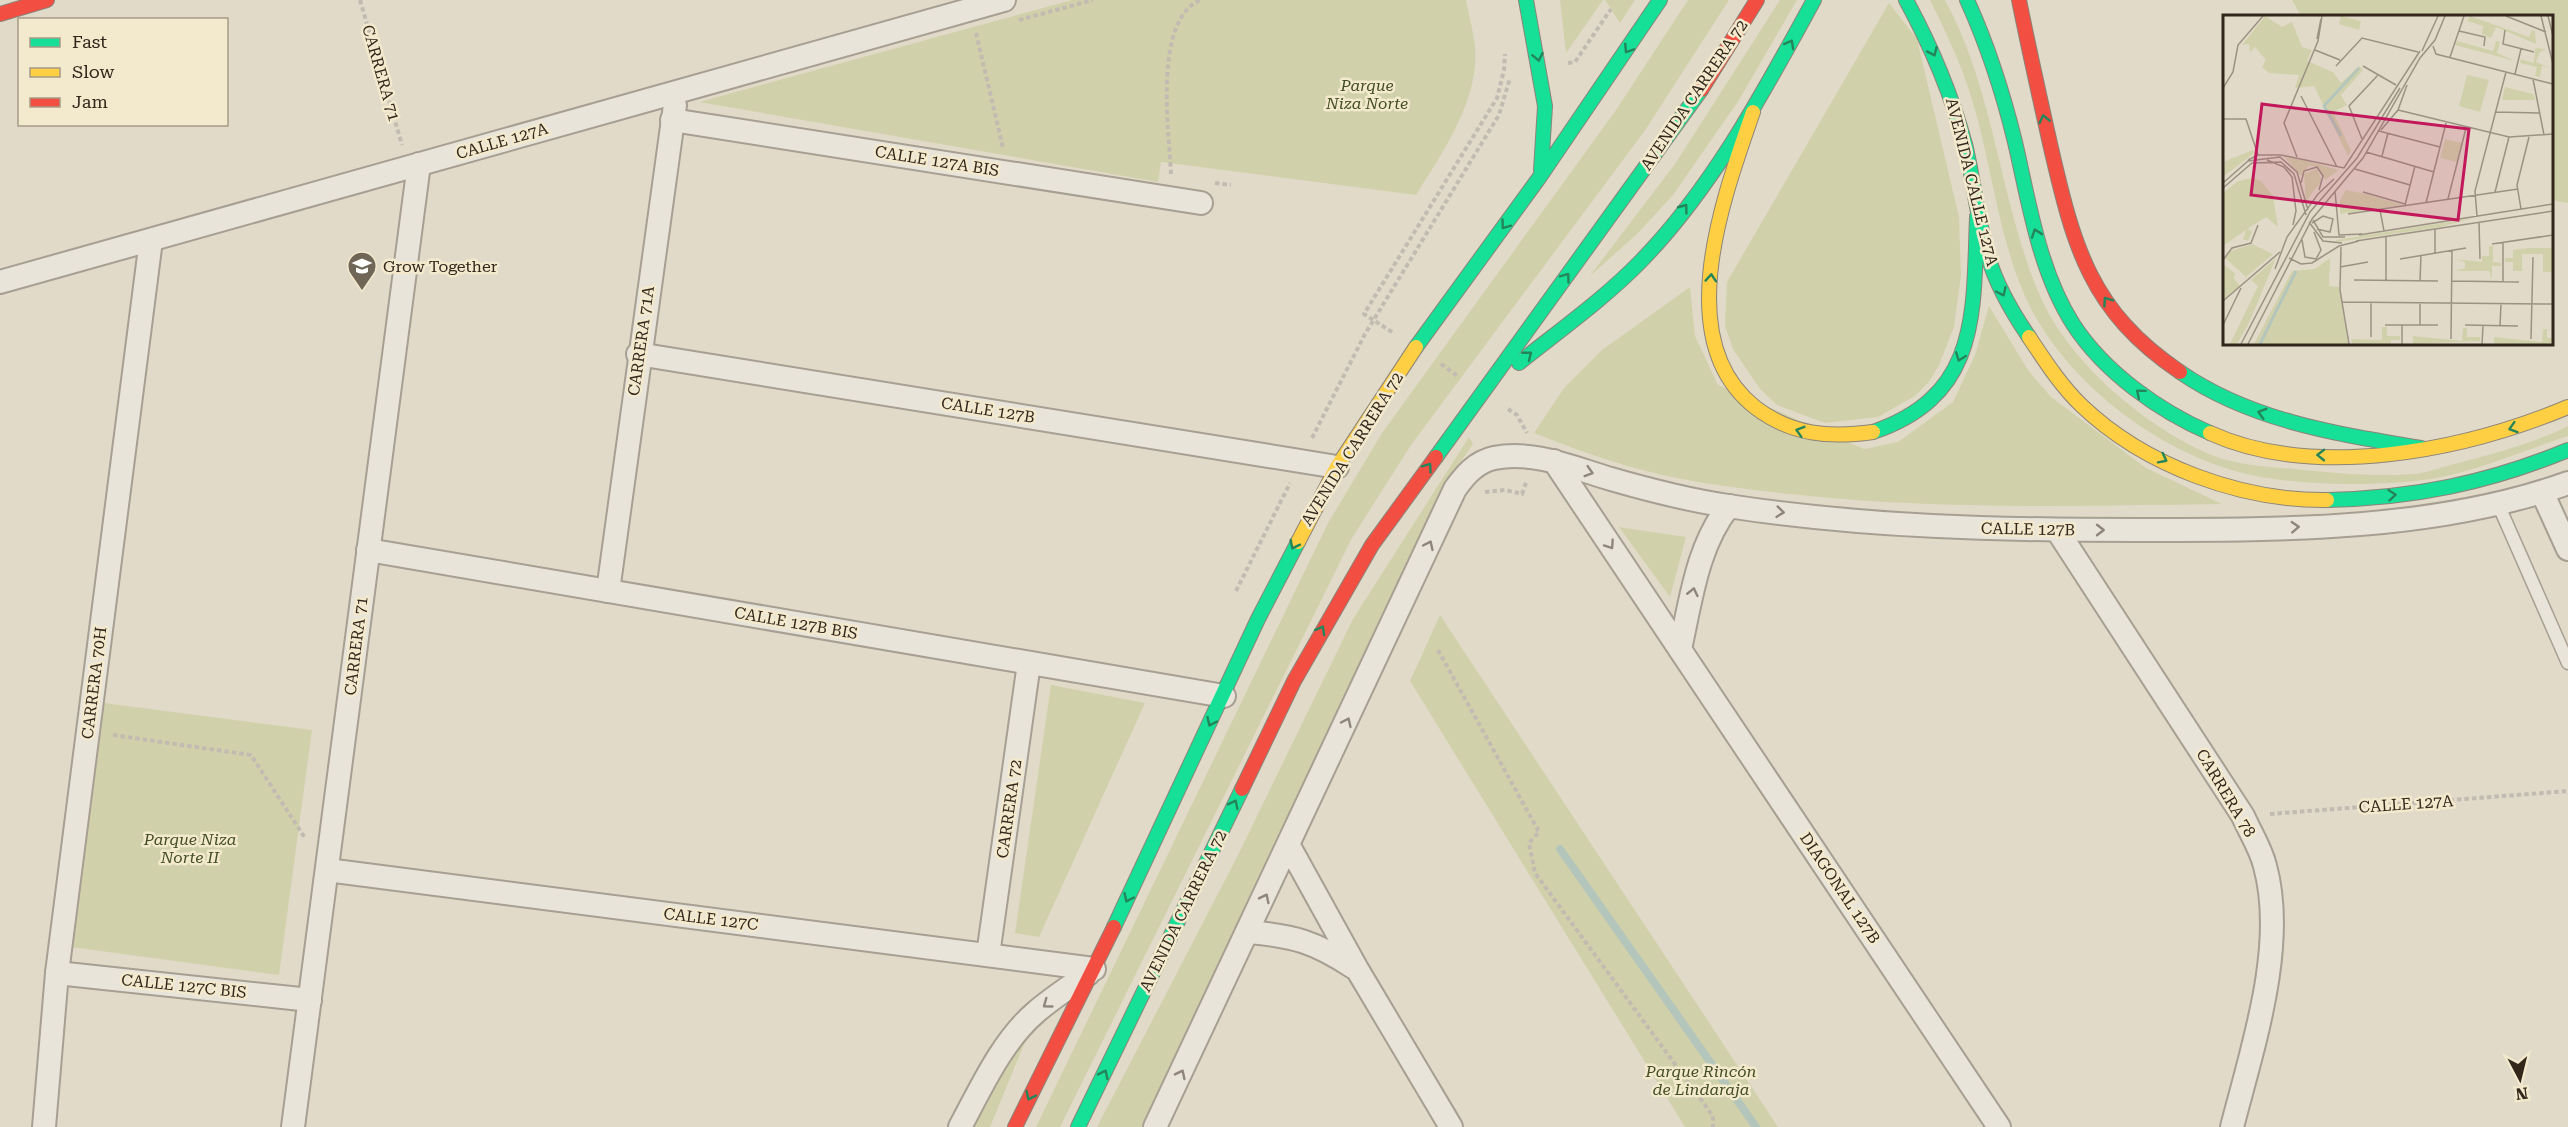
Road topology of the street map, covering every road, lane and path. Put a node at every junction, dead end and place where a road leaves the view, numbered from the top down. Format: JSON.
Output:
{"nodes":[{"id":1,"x":47,"y":0,"type":"edge"},
{"id":2,"x":360,"y":0,"type":"edge"},
{"id":3,"x":1004,"y":0,"type":"edge"},
{"id":4,"x":1200,"y":0,"type":"edge"},
{"id":5,"x":1526,"y":0,"type":"edge"},
{"id":6,"x":1660,"y":0,"type":"edge"},
{"id":7,"x":1757,"y":0,"type":"edge"},
{"id":8,"x":1814,"y":0,"type":"edge"},
{"id":9,"x":1906,"y":0,"type":"edge"},
{"id":10,"x":1967,"y":0,"type":"edge"},
{"id":11,"x":2019,"y":0,"type":"edge"},
{"id":12,"x":964,"y":5,"type":"edge"},
{"id":13,"x":1611,"y":9,"type":"dead end"},
{"id":14,"x":0,"y":14,"type":"edge"},
{"id":15,"x":975,"y":32,"type":"dead end"},
{"id":16,"x":1505,"y":52,"type":"dead end"},
{"id":17,"x":1567,"y":63,"type":"dead end"},
{"id":18,"x":1512,"y":69,"type":"dead end"},
{"id":19,"x":677,"y":92,"type":"junction"},
{"id":20,"x":1753,"y":112,"type":"junction"},
{"id":21,"x":672,"y":120,"type":"junction"},
{"id":22,"x":402,"y":145,"type":"dead end"},
{"id":23,"x":1003,"y":149,"type":"dead end"},
{"id":24,"x":419,"y":164,"type":"junction"},
{"id":25,"x":1181,"y":177,"type":"dead end"},
{"id":26,"x":1539,"y":178,"type":"junction"},
{"id":27,"x":1211,"y":182,"type":"dead end"},
{"id":28,"x":1231,"y":185,"type":"dead end"},
{"id":29,"x":1201,"y":203,"type":"dead end"},
{"id":30,"x":1977,"y":217,"type":"junction"},
{"id":31,"x":151,"y":240,"type":"junction"},
{"id":32,"x":0,"y":282,"type":"edge"},
{"id":33,"x":1373,"y":320,"type":"junction"},
{"id":34,"x":1415,"y":348,"type":"junction"},
{"id":35,"x":639,"y":354,"type":"junction"},
{"id":36,"x":1482,"y":392,"type":"junction"},
{"id":37,"x":2568,"y":408,"type":"edge"},
{"id":38,"x":1535,"y":439,"type":"dead end"},
{"id":39,"x":1311,"y":440,"type":"dead end"},
{"id":40,"x":2421,"y":448,"type":"junction"},
{"id":41,"x":2568,"y":450,"type":"edge"},
{"id":42,"x":1554,"y":461,"type":"junction"},
{"id":43,"x":1337,"y":467,"type":"junction"},
{"id":44,"x":1295,"y":472,"type":"dead end"},
{"id":45,"x":2568,"y":483,"type":"edge"},
{"id":46,"x":2542,"y":492,"type":"junction"},
{"id":47,"x":2498,"y":504,"type":"junction"},
{"id":48,"x":1729,"y":506,"type":"junction"},
{"id":49,"x":2057,"y":530,"type":"junction"},
{"id":50,"x":2568,"y":549,"type":"edge"},
{"id":51,"x":368,"y":550,"type":"junction"},
{"id":52,"x":608,"y":591,"type":"junction"},
{"id":53,"x":1232,"y":600,"type":"dead end"},
{"id":54,"x":1680,"y":649,"type":"junction"},
{"id":55,"x":1438,"y":650,"type":"dead end"},
{"id":56,"x":1029,"y":663,"type":"junction"},
{"id":57,"x":2568,"y":663,"type":"edge"},
{"id":58,"x":1224,"y":696,"type":"junction"},
{"id":59,"x":88,"y":731,"type":"junction"},
{"id":60,"x":2568,"y":791,"type":"edge"},
{"id":61,"x":2243,"y":816,"type":"junction"},
{"id":62,"x":1289,"y":846,"type":"junction"},
{"id":63,"x":327,"y":870,"type":"junction"},
{"id":64,"x":1249,"y":933,"type":"junction"},
{"id":65,"x":988,"y":955,"type":"junction"},
{"id":66,"x":1094,"y":969,"type":"junction"},
{"id":67,"x":1357,"y":969,"type":"junction"},
{"id":68,"x":57,"y":973,"type":"junction"},
{"id":69,"x":310,"y":1000,"type":"junction"},
{"id":70,"x":44,"y":1127,"type":"edge"},
{"id":71,"x":293,"y":1127,"type":"edge"},
{"id":72,"x":960,"y":1127,"type":"edge"},
{"id":73,"x":1015,"y":1127,"type":"edge"},
{"id":74,"x":1078,"y":1127,"type":"edge"},
{"id":75,"x":1155,"y":1127,"type":"edge"},
{"id":76,"x":1451,"y":1127,"type":"edge"},
{"id":77,"x":1713,"y":1127,"type":"edge"},
{"id":78,"x":1999,"y":1127,"type":"edge"},
{"id":79,"x":2232,"y":1127,"type":"edge"}],
"edges":[{"from":1,"to":14,"type":"main road"},
{"from":2,"to":22,"type":"path","name":"CARRERA 71"},
{"from":3,"to":12,"type":"street","name":"CALLE 127A"},
{"from":4,"to":25,"type":"path"},
{"from":5,"to":26,"type":"main road","one_way":true},
{"from":6,"to":26,"type":"main road","name":"AVENIDA CARRERA 72","one_way":true},
{"from":36,"to":7,"type":"main road","name":"AVENIDA CARRERA 72","one_way":true},
{"from":20,"to":8,"type":"main road","name":"AVENIDA CARRERA 72","one_way":true},
{"from":9,"to":30,"type":"main road","name":"AVENIDA CALLE 127A","one_way":true},
{"from":40,"to":10,"type":"main road","one_way":true},
{"from":40,"to":11,"type":"main road","one_way":true},
{"from":12,"to":19,"type":"street","name":"CALLE 127A"},
{"from":13,"to":17,"type":"path"},
{"from":15,"to":23,"type":"path"},
{"from":16,"to":33,"type":"path"},
{"from":18,"to":33,"type":"path"},
{"from":19,"to":21,"type":"street","name":"CARRERA 71A"},
{"from":19,"to":24,"type":"street","name":"CALLE 127A"},
{"from":30,"to":20,"type":"main road","one_way":true},
{"from":36,"to":20,"type":"main road","name":"AVENIDA CARRERA 72","one_way":true},
{"from":21,"to":29,"type":"street","name":"CALLE 127A BIS"},
{"from":21,"to":35,"type":"street","name":"CARRERA 71A"},
{"from":24,"to":31,"type":"street","name":"CALLE 127A"},
{"from":24,"to":51,"type":"street","name":"CARRERA 71"},
{"from":26,"to":34,"type":"main road","name":"AVENIDA CARRERA 72","one_way":true},
{"from":27,"to":28,"type":"path"},
{"from":30,"to":41,"type":"main road","name":"AVENIDA CALLE 127A","one_way":true},
{"from":31,"to":32,"type":"street","name":"CALLE 127A"},
{"from":31,"to":59,"type":"street","name":"CARRERA 70H"},
{"from":33,"to":34,"type":"path"},
{"from":33,"to":39,"type":"path"},
{"from":34,"to":36,"type":"path"},
{"from":34,"to":43,"type":"main road","name":"AVENIDA CARRERA 72"},
{"from":35,"to":43,"type":"street","name":"CALLE 127B"},
{"from":35,"to":52,"type":"street","name":"CARRERA 71A"},
{"from":36,"to":38,"type":"path"},
{"from":74,"to":36,"type":"main road","name":"AVENIDA CARRERA 72","one_way":true},
{"from":37,"to":40,"type":"main road","one_way":true},
{"from":42,"to":48,"type":"street","name":"CALLE 127B","one_way":true},
{"from":42,"to":54,"type":"street","name":"DIAGONAL 127B","one_way":true},
{"from":62,"to":42,"type":"street","name":"CALLE 127B","one_way":true},
{"from":43,"to":58,"type":"main road","name":"AVENIDA CARRERA 72","one_way":true},
{"from":44,"to":53,"type":"path"},
{"from":45,"to":46,"type":"street","name":"CALLE 127B"},
{"from":46,"to":47,"type":"street","name":"CALLE 127B"},
{"from":46,"to":50,"type":"street"},
{"from":49,"to":47,"type":"street","name":"CALLE 127B","one_way":true},
{"from":47,"to":57,"type":"lane"},
{"from":48,"to":49,"type":"street","name":"CALLE 127B","one_way":true},
{"from":54,"to":48,"type":"street","one_way":true},
{"from":49,"to":61,"type":"street","name":"CARRERA 78"},
{"from":51,"to":52,"type":"street","name":"CALLE 127B BIS"},
{"from":51,"to":63,"type":"street","name":"CARRERA 71"},
{"from":52,"to":56,"type":"street","name":"CALLE 127B BIS"},
{"from":54,"to":78,"type":"street","name":"DIAGONAL 127B"},
{"from":55,"to":77,"type":"path"},
{"from":56,"to":58,"type":"street","name":"CALLE 127B BIS"},
{"from":56,"to":65,"type":"street","name":"CARRERA 72"},
{"from":58,"to":66,"type":"main road","name":"AVENIDA CARRERA 72","one_way":true},
{"from":59,"to":63,"type":"path"},
{"from":59,"to":68,"type":"street","name":"CARRERA 70H"},
{"from":60,"to":61,"type":"path","name":"CALLE 127A"},
{"from":61,"to":79,"type":"street","name":"CARRERA 78"},
{"from":64,"to":62,"type":"street","one_way":true},
{"from":62,"to":67,"type":"street"},
{"from":63,"to":65,"type":"street","name":"CALLE 127C"},
{"from":63,"to":69,"type":"street","name":"CARRERA 71"},
{"from":64,"to":67,"type":"street"},
{"from":75,"to":64,"type":"street","one_way":true},
{"from":65,"to":66,"type":"street","name":"CALLE 127C"},
{"from":66,"to":72,"type":"street","name":"AVENIDA CARRERA 72","one_way":true},
{"from":66,"to":73,"type":"main road","name":"AVENIDA CARRERA 72","one_way":true},
{"from":67,"to":76,"type":"street"},
{"from":68,"to":69,"type":"street","name":"CALLE 127C BIS"},
{"from":68,"to":70,"type":"street","name":"CARRERA 70H"},
{"from":69,"to":71,"type":"street","name":"CARRERA 71"}]}
